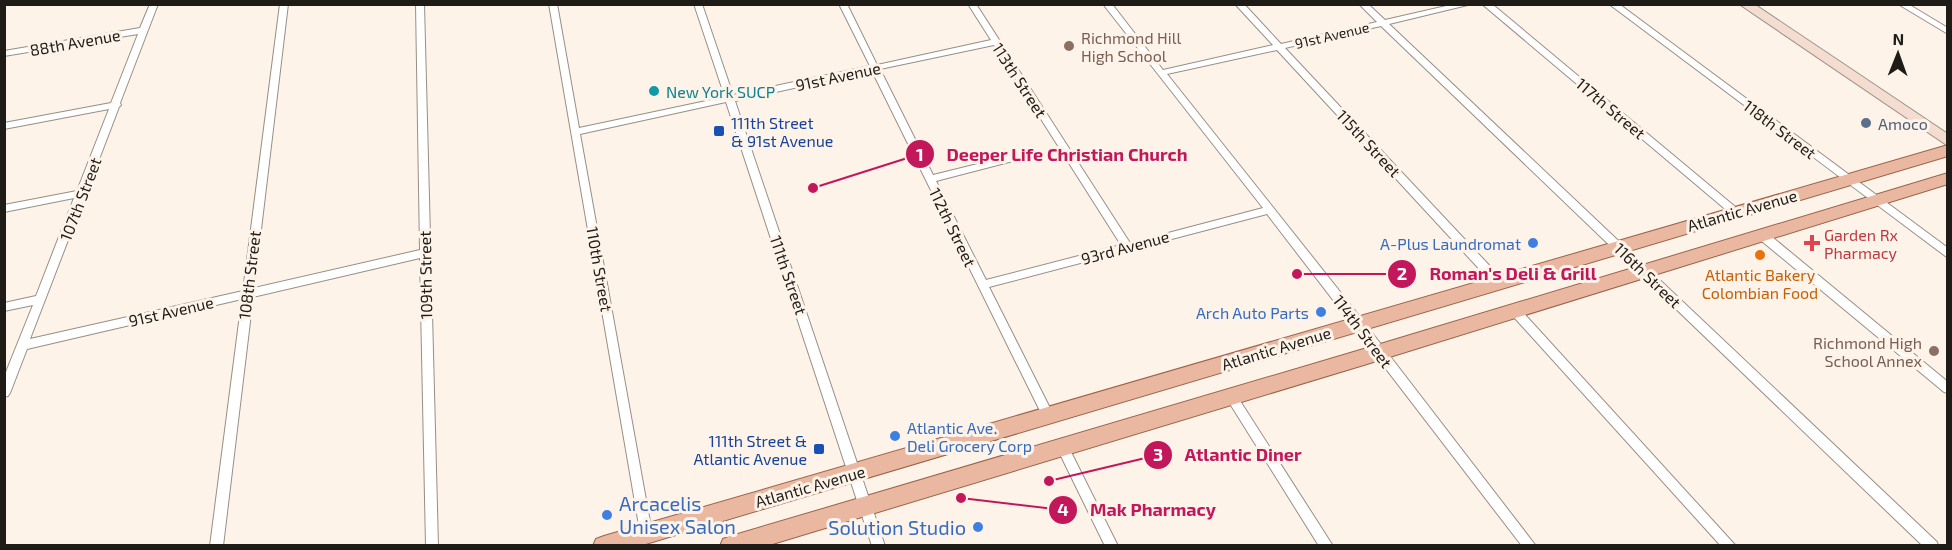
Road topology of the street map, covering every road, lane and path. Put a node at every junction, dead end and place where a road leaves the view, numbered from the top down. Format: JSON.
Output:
{"nodes":[{"id":1,"x":154,"y":4,"type":"edge"},
{"id":2,"x":284,"y":4,"type":"edge"},
{"id":3,"x":420,"y":4,"type":"edge"},
{"id":4,"x":553,"y":4,"type":"edge"},
{"id":5,"x":698,"y":4,"type":"edge"},
{"id":6,"x":843,"y":4,"type":"edge"},
{"id":7,"x":972,"y":4,"type":"edge"},
{"id":8,"x":1107,"y":4,"type":"edge"},
{"id":9,"x":1239,"y":4,"type":"edge"},
{"id":10,"x":1363,"y":4,"type":"edge"},
{"id":11,"x":1468,"y":4,"type":"edge"},
{"id":12,"x":1486,"y":4,"type":"edge"},
{"id":13,"x":1613,"y":4,"type":"edge"},
{"id":14,"x":1744,"y":4,"type":"edge"},
{"id":15,"x":1902,"y":4,"type":"edge"},
{"id":16,"x":1383,"y":24,"type":"junction"},
{"id":17,"x":145,"y":30,"type":"junction"},
{"id":18,"x":1947,"y":32,"type":"edge"},
{"id":19,"x":995,"y":42,"type":"junction"},
{"id":20,"x":1279,"y":47,"type":"junction"},
{"id":21,"x":4,"y":54,"type":"edge"},
{"id":22,"x":874,"y":68,"type":"junction"},
{"id":23,"x":1161,"y":73,"type":"junction"},
{"id":24,"x":730,"y":99,"type":"junction"},
{"id":25,"x":117,"y":105,"type":"junction"},
{"id":26,"x":4,"y":126,"type":"edge"},
{"id":27,"x":576,"y":132,"type":"junction"},
{"id":28,"x":1947,"y":141,"type":"edge"},
{"id":29,"x":1947,"y":150,"type":"edge"},
{"id":30,"x":1010,"y":159,"type":"dead end"},
{"id":31,"x":1947,"y":178,"type":"edge"},
{"id":32,"x":1847,"y":179,"type":"junction"},
{"id":33,"x":930,"y":180,"type":"junction"},
{"id":34,"x":82,"y":193,"type":"junction"},
{"id":35,"x":1875,"y":200,"type":"junction"},
{"id":36,"x":4,"y":209,"type":"edge"},
{"id":37,"x":1269,"y":210,"type":"junction"},
{"id":38,"x":1735,"y":212,"type":"junction"},
{"id":39,"x":1762,"y":235,"type":"junction"},
{"id":40,"x":1618,"y":246,"type":"junction"},
{"id":41,"x":1127,"y":247,"type":"junction"},
{"id":42,"x":425,"y":253,"type":"junction"},
{"id":43,"x":1947,"y":254,"type":"edge"},
{"id":44,"x":1643,"y":271,"type":"junction"},
{"id":45,"x":1498,"y":282,"type":"junction"},
{"id":46,"x":982,"y":285,"type":"junction"},
{"id":47,"x":247,"y":293,"type":"junction"},
{"id":48,"x":41,"y":299,"type":"junction"},
{"id":49,"x":4,"y":307,"type":"edge"},
{"id":50,"x":1515,"y":310,"type":"junction"},
{"id":51,"x":1358,"y":324,"type":"junction"},
{"id":52,"x":24,"y":345,"type":"junction"},
{"id":53,"x":1379,"y":352,"type":"junction"},
{"id":54,"x":1947,"y":390,"type":"edge"},
{"id":55,"x":4,"y":393,"type":"edge"},
{"id":56,"x":1231,"y":396,"type":"junction"},
{"id":57,"x":1048,"y":416,"type":"junction"},
{"id":58,"x":1062,"y":446,"type":"junction"},
{"id":59,"x":855,"y":472,"type":"junction"},
{"id":60,"x":866,"y":504,"type":"junction"},
{"id":61,"x":646,"y":533,"type":"junction"},
{"id":62,"x":216,"y":546,"type":"edge"},
{"id":63,"x":432,"y":546,"type":"edge"},
{"id":64,"x":604,"y":546,"type":"edge"},
{"id":65,"x":731,"y":546,"type":"edge"},
{"id":66,"x":879,"y":546,"type":"edge"},
{"id":67,"x":1112,"y":546,"type":"edge"},
{"id":68,"x":1327,"y":546,"type":"edge"},
{"id":69,"x":1530,"y":546,"type":"edge"},
{"id":70,"x":1730,"y":546,"type":"edge"},
{"id":71,"x":1932,"y":546,"type":"edge"}],
"edges":[{"from":1,"to":17,"type":"street","name":"107th Street"},
{"from":2,"to":47,"type":"street","name":"108th Street"},
{"from":3,"to":42,"type":"street","name":"109th Street"},
{"from":4,"to":27,"type":"street","name":"110th Street"},
{"from":5,"to":24,"type":"street","name":"111th Street"},
{"from":6,"to":22,"type":"street","name":"112th Street"},
{"from":7,"to":19,"type":"street","name":"113th Street"},
{"from":8,"to":23,"type":"street","name":"114th Street"},
{"from":9,"to":20,"type":"street","name":"115th Street"},
{"from":10,"to":16,"type":"street","name":"116th Street"},
{"from":11,"to":16,"type":"street","name":"91st Avenue"},
{"from":12,"to":38,"type":"street","name":"117th Street"},
{"from":13,"to":32,"type":"street","name":"118th Street"},
{"from":14,"to":28,"type":"street"},
{"from":15,"to":18,"type":"street"},
{"from":16,"to":20,"type":"street","name":"91st Avenue"},
{"from":16,"to":40,"type":"street","name":"116th Street"},
{"from":17,"to":21,"type":"street","name":"88th Avenue"},
{"from":17,"to":25,"type":"street","name":"107th Street"},
{"from":19,"to":22,"type":"street","name":"91st Avenue"},
{"from":19,"to":41,"type":"street","name":"113th Street"},
{"from":20,"to":23,"type":"street","name":"91st Avenue"},
{"from":20,"to":45,"type":"street","name":"115th Street"},
{"from":22,"to":24,"type":"street","name":"91st Avenue"},
{"from":22,"to":33,"type":"street","name":"112th Street"},
{"from":23,"to":37,"type":"street","name":"114th Street"},
{"from":24,"to":27,"type":"street","name":"91st Avenue"},
{"from":24,"to":59,"type":"street","name":"111th Street"},
{"from":25,"to":26,"type":"street"},
{"from":25,"to":34,"type":"street","name":"107th Street"},
{"from":27,"to":61,"type":"street","name":"110th Street"},
{"from":29,"to":32,"type":"main road","name":"Atlantic Avenue"},
{"from":30,"to":33,"type":"street"},
{"from":31,"to":35,"type":"main road","name":"Atlantic Avenue"},
{"from":32,"to":35,"type":"street","name":"118th Street"},
{"from":32,"to":38,"type":"main road","name":"Atlantic Avenue"},
{"from":33,"to":46,"type":"street","name":"112th Street"},
{"from":34,"to":36,"type":"street"},
{"from":34,"to":48,"type":"street","name":"107th Street"},
{"from":35,"to":39,"type":"main road","name":"Atlantic Avenue"},
{"from":35,"to":43,"type":"street","name":"118th Street"},
{"from":37,"to":41,"type":"street","name":"93rd Avenue"},
{"from":37,"to":51,"type":"street","name":"114th Street"},
{"from":38,"to":40,"type":"main road","name":"Atlantic Avenue"},
{"from":39,"to":44,"type":"main road","name":"Atlantic Avenue"},
{"from":39,"to":54,"type":"street"},
{"from":40,"to":44,"type":"street","name":"116th Street"},
{"from":40,"to":45,"type":"main road","name":"Atlantic Avenue"},
{"from":41,"to":46,"type":"street","name":"93rd Avenue"},
{"from":42,"to":47,"type":"street","name":"91st Avenue"},
{"from":42,"to":63,"type":"street","name":"109th Street"},
{"from":44,"to":50,"type":"main road","name":"Atlantic Avenue"},
{"from":44,"to":71,"type":"street","name":"116th Street"},
{"from":45,"to":51,"type":"main road","name":"Atlantic Avenue"},
{"from":46,"to":57,"type":"street","name":"112th Street"},
{"from":47,"to":52,"type":"street","name":"91st Avenue"},
{"from":47,"to":62,"type":"street","name":"108th Street"},
{"from":48,"to":49,"type":"street"},
{"from":48,"to":52,"type":"street","name":"107th Street"},
{"from":50,"to":53,"type":"main road","name":"Atlantic Avenue"},
{"from":50,"to":70,"type":"street"},
{"from":51,"to":53,"type":"street","name":"114th Street"},
{"from":51,"to":57,"type":"main road","name":"Atlantic Avenue"},
{"from":52,"to":55,"type":"street","name":"107th Street"},
{"from":53,"to":56,"type":"main road","name":"Atlantic Avenue"},
{"from":53,"to":69,"type":"street","name":"114th Street"},
{"from":56,"to":58,"type":"main road","name":"Atlantic Avenue"},
{"from":56,"to":68,"type":"street"},
{"from":57,"to":59,"type":"main road","name":"Atlantic Avenue"},
{"from":58,"to":60,"type":"main road","name":"Atlantic Avenue"},
{"from":58,"to":67,"type":"street"},
{"from":59,"to":60,"type":"street","name":"111th Street"},
{"from":59,"to":61,"type":"main road","name":"Atlantic Avenue"},
{"from":60,"to":65,"type":"main road","name":"Atlantic Avenue"},
{"from":60,"to":66,"type":"street","name":"111th Street"},
{"from":61,"to":64,"type":"main road","name":"Atlantic Avenue"}]}
